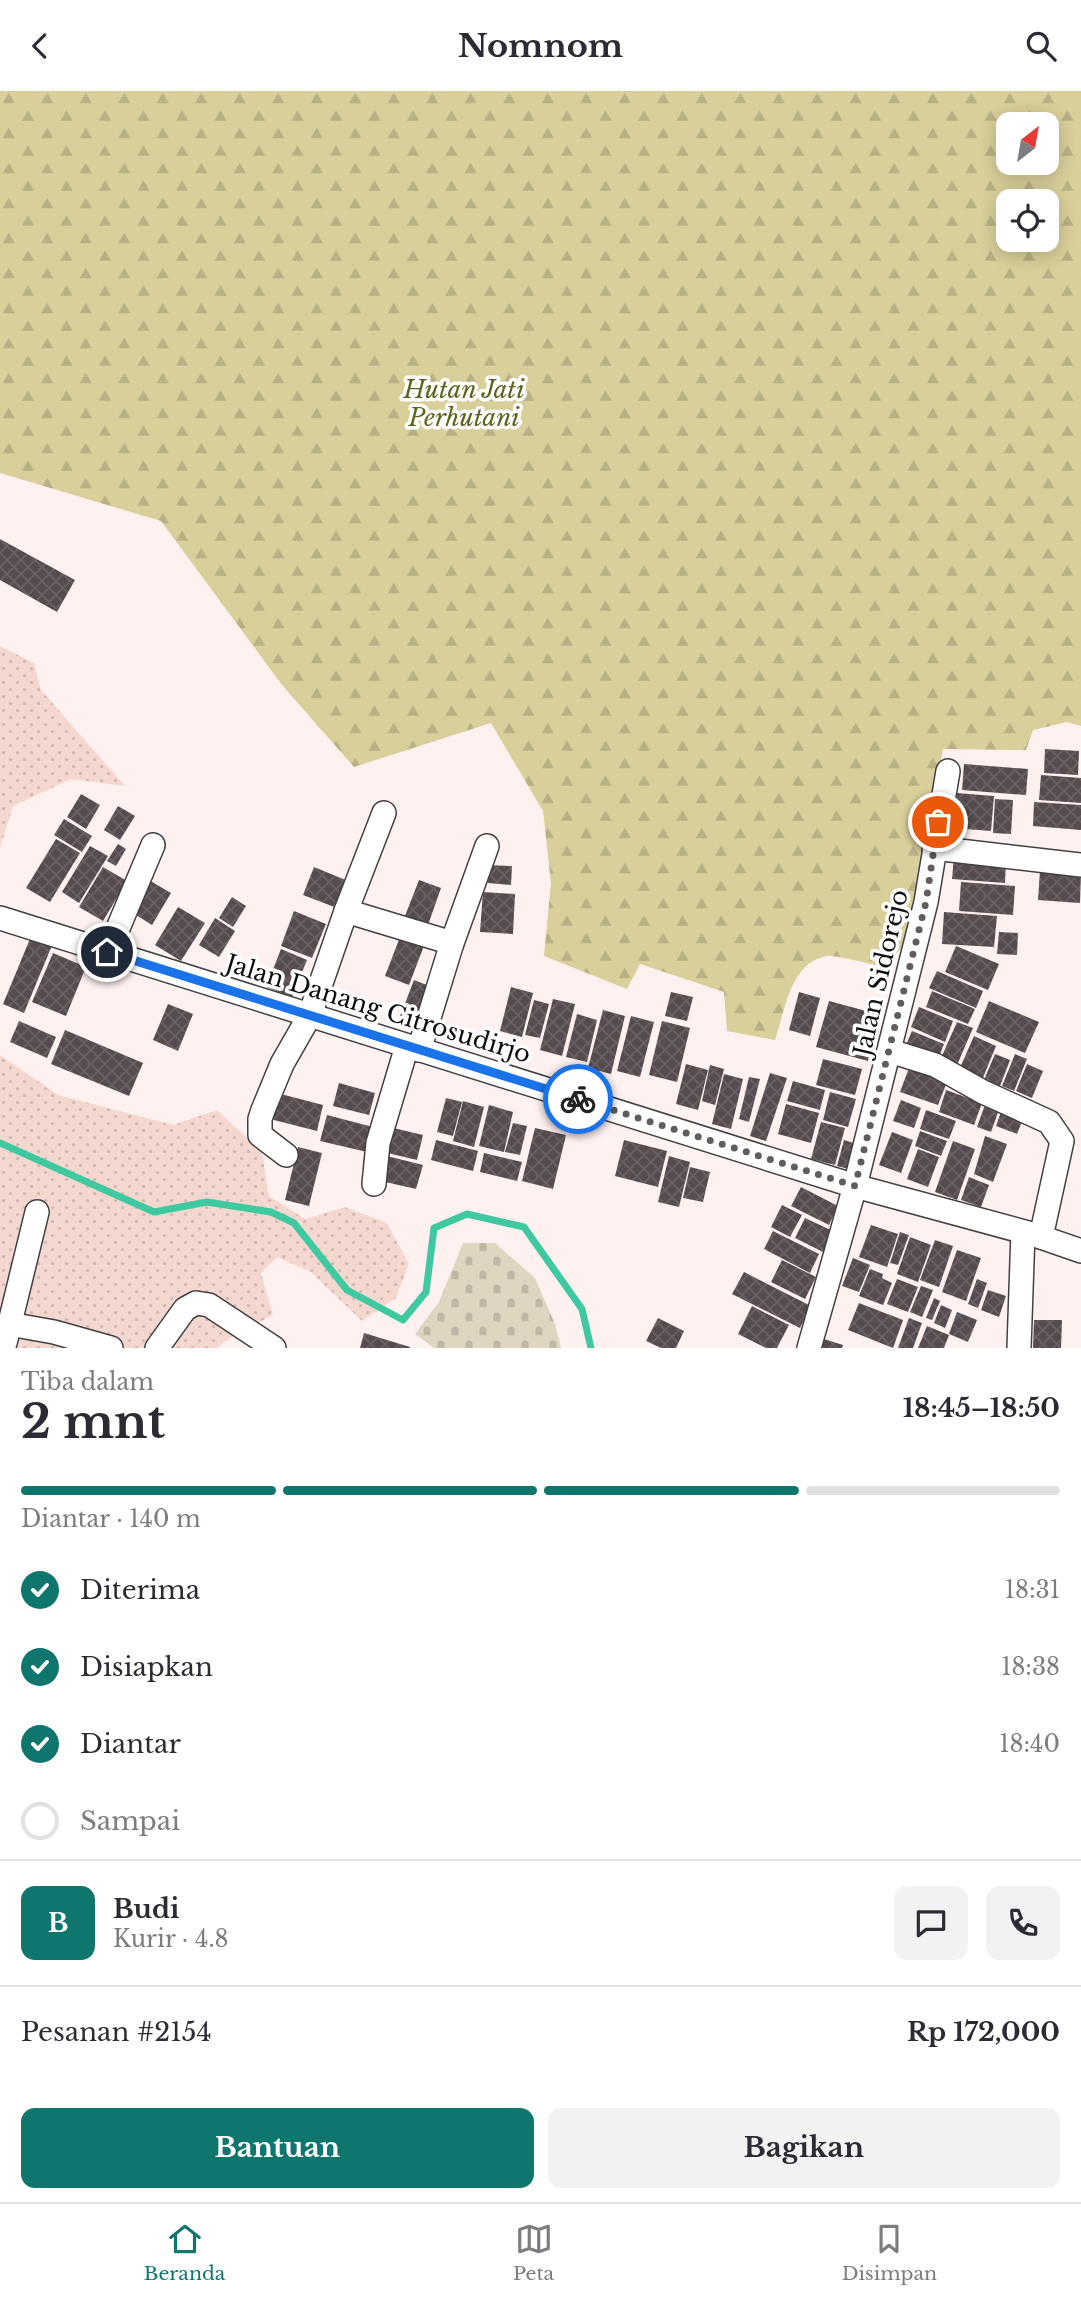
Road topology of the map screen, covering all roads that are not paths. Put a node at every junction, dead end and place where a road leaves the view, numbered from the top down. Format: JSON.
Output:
{"nodes":[{"id":1,"x":948,"y":771,"type":"dead end"},
{"id":2,"x":384,"y":813,"type":"dead end"},
{"id":3,"x":153,"y":845,"type":"dead end"},
{"id":4,"x":487,"y":846,"type":"dead end"},
{"id":5,"x":934,"y":848,"type":"junction"},
{"id":6,"x":1081,"y":865,"type":"edge"},
{"id":7,"x":346,"y":911,"type":"junction"},
{"id":8,"x":0,"y":918,"type":"edge"},
{"id":9,"x":452,"y":943,"type":"junction"},
{"id":10,"x":107,"y":952,"type":"junction"},
{"id":11,"x":310,"y":1016,"type":"junction"},
{"id":12,"x":413,"y":1048,"type":"junction"},
{"id":13,"x":890,"y":1051,"type":"junction"},
{"id":14,"x":286,"y":1155,"type":"dead end"},
{"id":15,"x":374,"y":1184,"type":"dead end"},
{"id":16,"x":855,"y":1186,"type":"junction"},
{"id":17,"x":37,"y":1212,"type":"dead end"},
{"id":18,"x":1032,"y":1235,"type":"junction"},
{"id":19,"x":1081,"y":1251,"type":"edge"},
{"id":20,"x":9,"y":1324,"type":"junction"},
{"id":21,"x":0,"y":1348,"type":"edge"},
{"id":22,"x":111,"y":1348,"type":"edge"},
{"id":23,"x":157,"y":1348,"type":"edge"},
{"id":24,"x":274,"y":1348,"type":"edge"},
{"id":25,"x":809,"y":1348,"type":"edge"},
{"id":26,"x":1019,"y":1348,"type":"edge"}],
"edges":[{"from":1,"to":5,"type":"street","name":"Jalan Sidorejo"},
{"from":2,"to":7,"type":"street"},
{"from":3,"to":10,"type":"street"},
{"from":4,"to":9,"type":"street"},
{"from":5,"to":6,"type":"street"},
{"from":5,"to":13,"type":"street","name":"Jalan Sidorejo"},
{"from":7,"to":9,"type":"street"},
{"from":7,"to":11,"type":"street"},
{"from":8,"to":10,"type":"street","name":"Jalan Danang Citrosudirjo"},
{"from":9,"to":12,"type":"street"},
{"from":10,"to":11,"type":"street","name":"Jalan Danang Citrosudirjo"},
{"from":11,"to":12,"type":"street","name":"Jalan Danang Citrosudirjo"},
{"from":11,"to":14,"type":"street"},
{"from":12,"to":15,"type":"street"},
{"from":12,"to":16,"type":"street","name":"Jalan Danang Citrosudirjo"},
{"from":13,"to":16,"type":"street","name":"Jalan Sidorejo"},
{"from":13,"to":18,"type":"street"},
{"from":16,"to":18,"type":"street","name":"Jalan Danang Citrosudirjo"},
{"from":16,"to":25,"type":"street","name":"Jalan Sidorejo"},
{"from":17,"to":20,"type":"street"},
{"from":18,"to":19,"type":"street","name":"Jalan Danang Citrosudirjo"},
{"from":18,"to":26,"type":"street"},
{"from":20,"to":21,"type":"street"},
{"from":20,"to":22,"type":"street"},
{"from":23,"to":24,"type":"street"}]}
